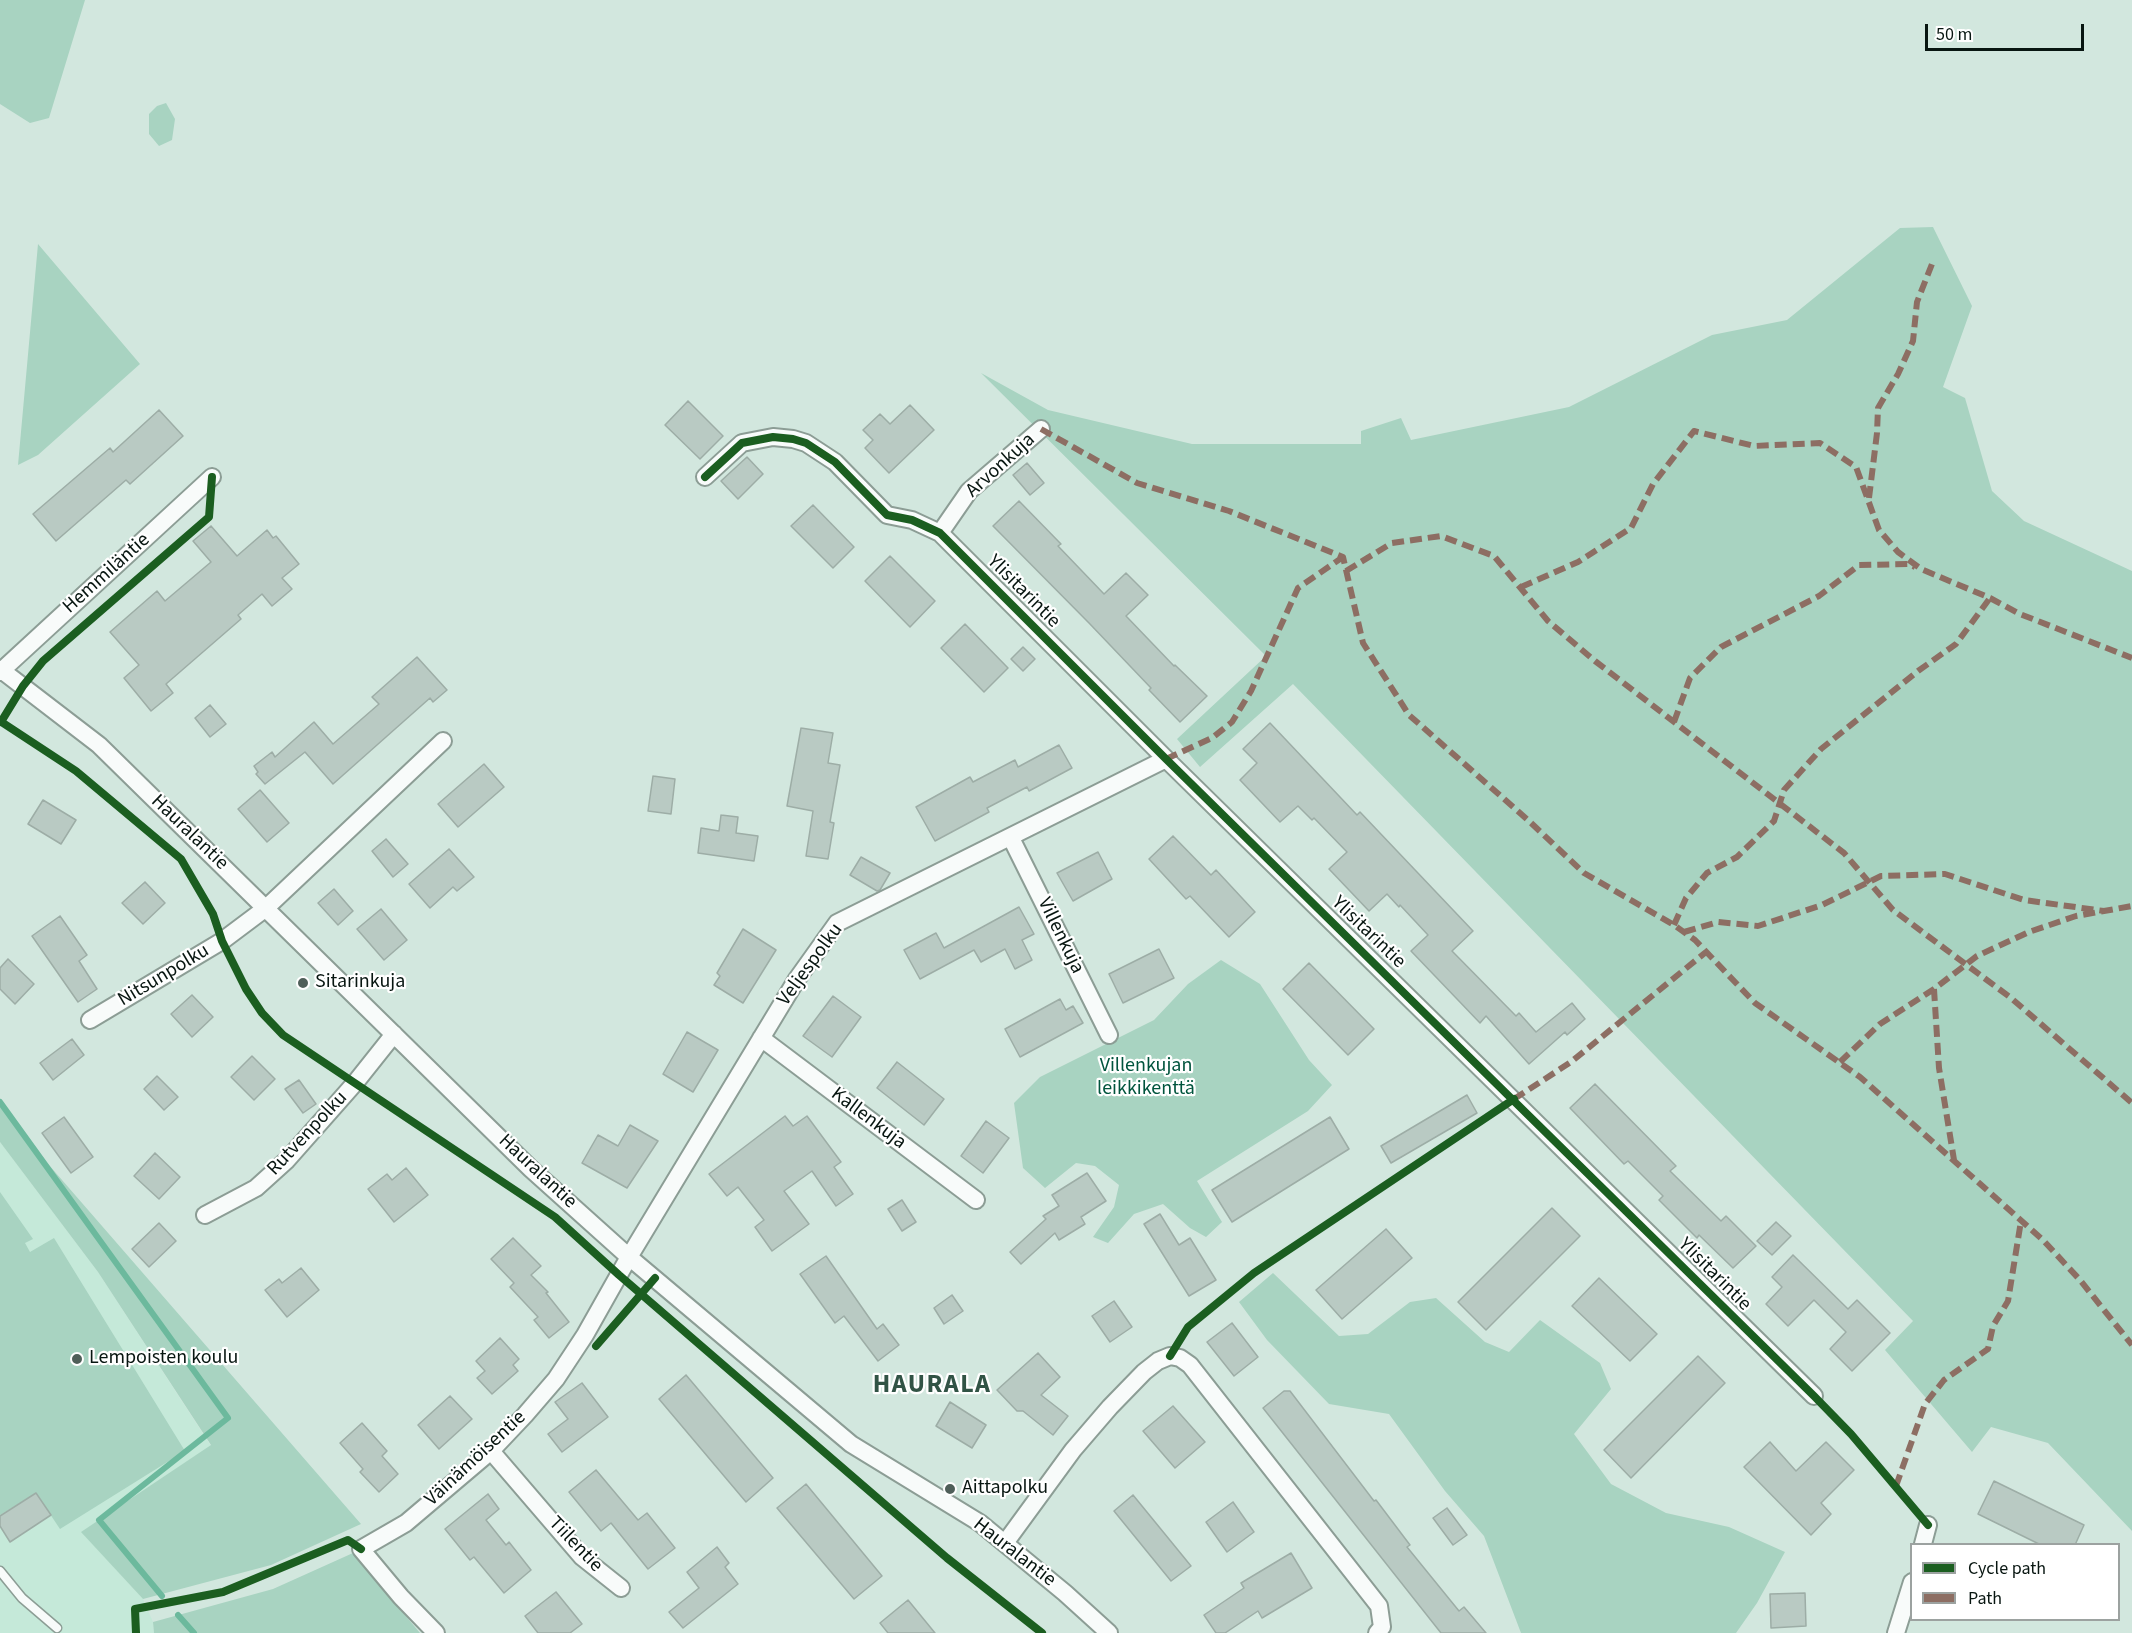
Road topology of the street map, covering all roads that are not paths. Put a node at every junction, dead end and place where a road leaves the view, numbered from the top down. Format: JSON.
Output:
{"nodes":[{"id":1,"x":1041,"y":429,"type":"dead end"},
{"id":2,"x":212,"y":477,"type":"dead end"},
{"id":3,"x":705,"y":477,"type":"dead end"},
{"id":4,"x":940,"y":532,"type":"junction"},
{"id":5,"x":1,"y":670,"type":"edge"},
{"id":6,"x":443,"y":741,"type":"dead end"},
{"id":7,"x":1166,"y":759,"type":"junction"},
{"id":8,"x":1011,"y":838,"type":"junction"},
{"id":9,"x":266,"y":908,"type":"junction"},
{"id":10,"x":90,"y":1020,"type":"dead end"},
{"id":11,"x":394,"y":1034,"type":"junction"},
{"id":12,"x":1109,"y":1035,"type":"dead end"},
{"id":13,"x":761,"y":1038,"type":"junction"},
{"id":14,"x":976,"y":1200,"type":"dead end"},
{"id":15,"x":205,"y":1215,"type":"dead end"},
{"id":16,"x":629,"y":1257,"type":"junction"},
{"id":17,"x":1814,"y":1396,"type":"dead end"},
{"id":18,"x":491,"y":1451,"type":"junction"},
{"id":19,"x":1928,"y":1525,"type":"dead end"},
{"id":20,"x":1005,"y":1543,"type":"junction"},
{"id":21,"x":1924,"y":1543,"type":"edge"},
{"id":22,"x":0,"y":1571,"type":"edge"},
{"id":23,"x":1910,"y":1584,"type":"edge"},
{"id":24,"x":621,"y":1588,"type":"dead end"},
{"id":25,"x":57,"y":1628,"type":"dead end"},
{"id":26,"x":436,"y":1633,"type":"edge"},
{"id":27,"x":1109,"y":1633,"type":"edge"},
{"id":28,"x":1377,"y":1633,"type":"edge"},
{"id":29,"x":1896,"y":1633,"type":"edge"}],
"edges":[{"from":1,"to":4,"type":"street","name":"Arvonkuja"},
{"from":2,"to":5,"type":"street","name":"Hemmiläntie"},
{"from":3,"to":4,"type":"street","name":"Ylisitarintie"},
{"from":4,"to":7,"type":"street","name":"Ylisitarintie"},
{"from":5,"to":9,"type":"street","name":"Hauralantie"},
{"from":6,"to":9,"type":"street"},
{"from":7,"to":8,"type":"street","name":"Veljespolku"},
{"from":7,"to":17,"type":"street","name":"Ylisitarintie"},
{"from":8,"to":12,"type":"street","name":"Villenkuja"},
{"from":8,"to":13,"type":"street","name":"Veljespolku"},
{"from":9,"to":10,"type":"street","name":"Nitsunpolku"},
{"from":9,"to":11,"type":"street","name":"Hauralantie"},
{"from":11,"to":15,"type":"street","name":"Rutvenpolku"},
{"from":11,"to":16,"type":"street","name":"Hauralantie"},
{"from":13,"to":14,"type":"street","name":"Kallenkuja"},
{"from":13,"to":16,"type":"street","name":"Veljespolku"},
{"from":16,"to":18,"type":"street","name":"Väinämöisentie"},
{"from":16,"to":20,"type":"street","name":"Hauralantie"},
{"from":18,"to":24,"type":"street","name":"Tiilentie"},
{"from":18,"to":26,"type":"street","name":"Väinämöisentie"},
{"from":19,"to":21,"type":"street"},
{"from":20,"to":27,"type":"street","name":"Hauralantie"},
{"from":20,"to":28,"type":"street"},
{"from":22,"to":25,"type":"lane"},
{"from":23,"to":29,"type":"street"}]}
